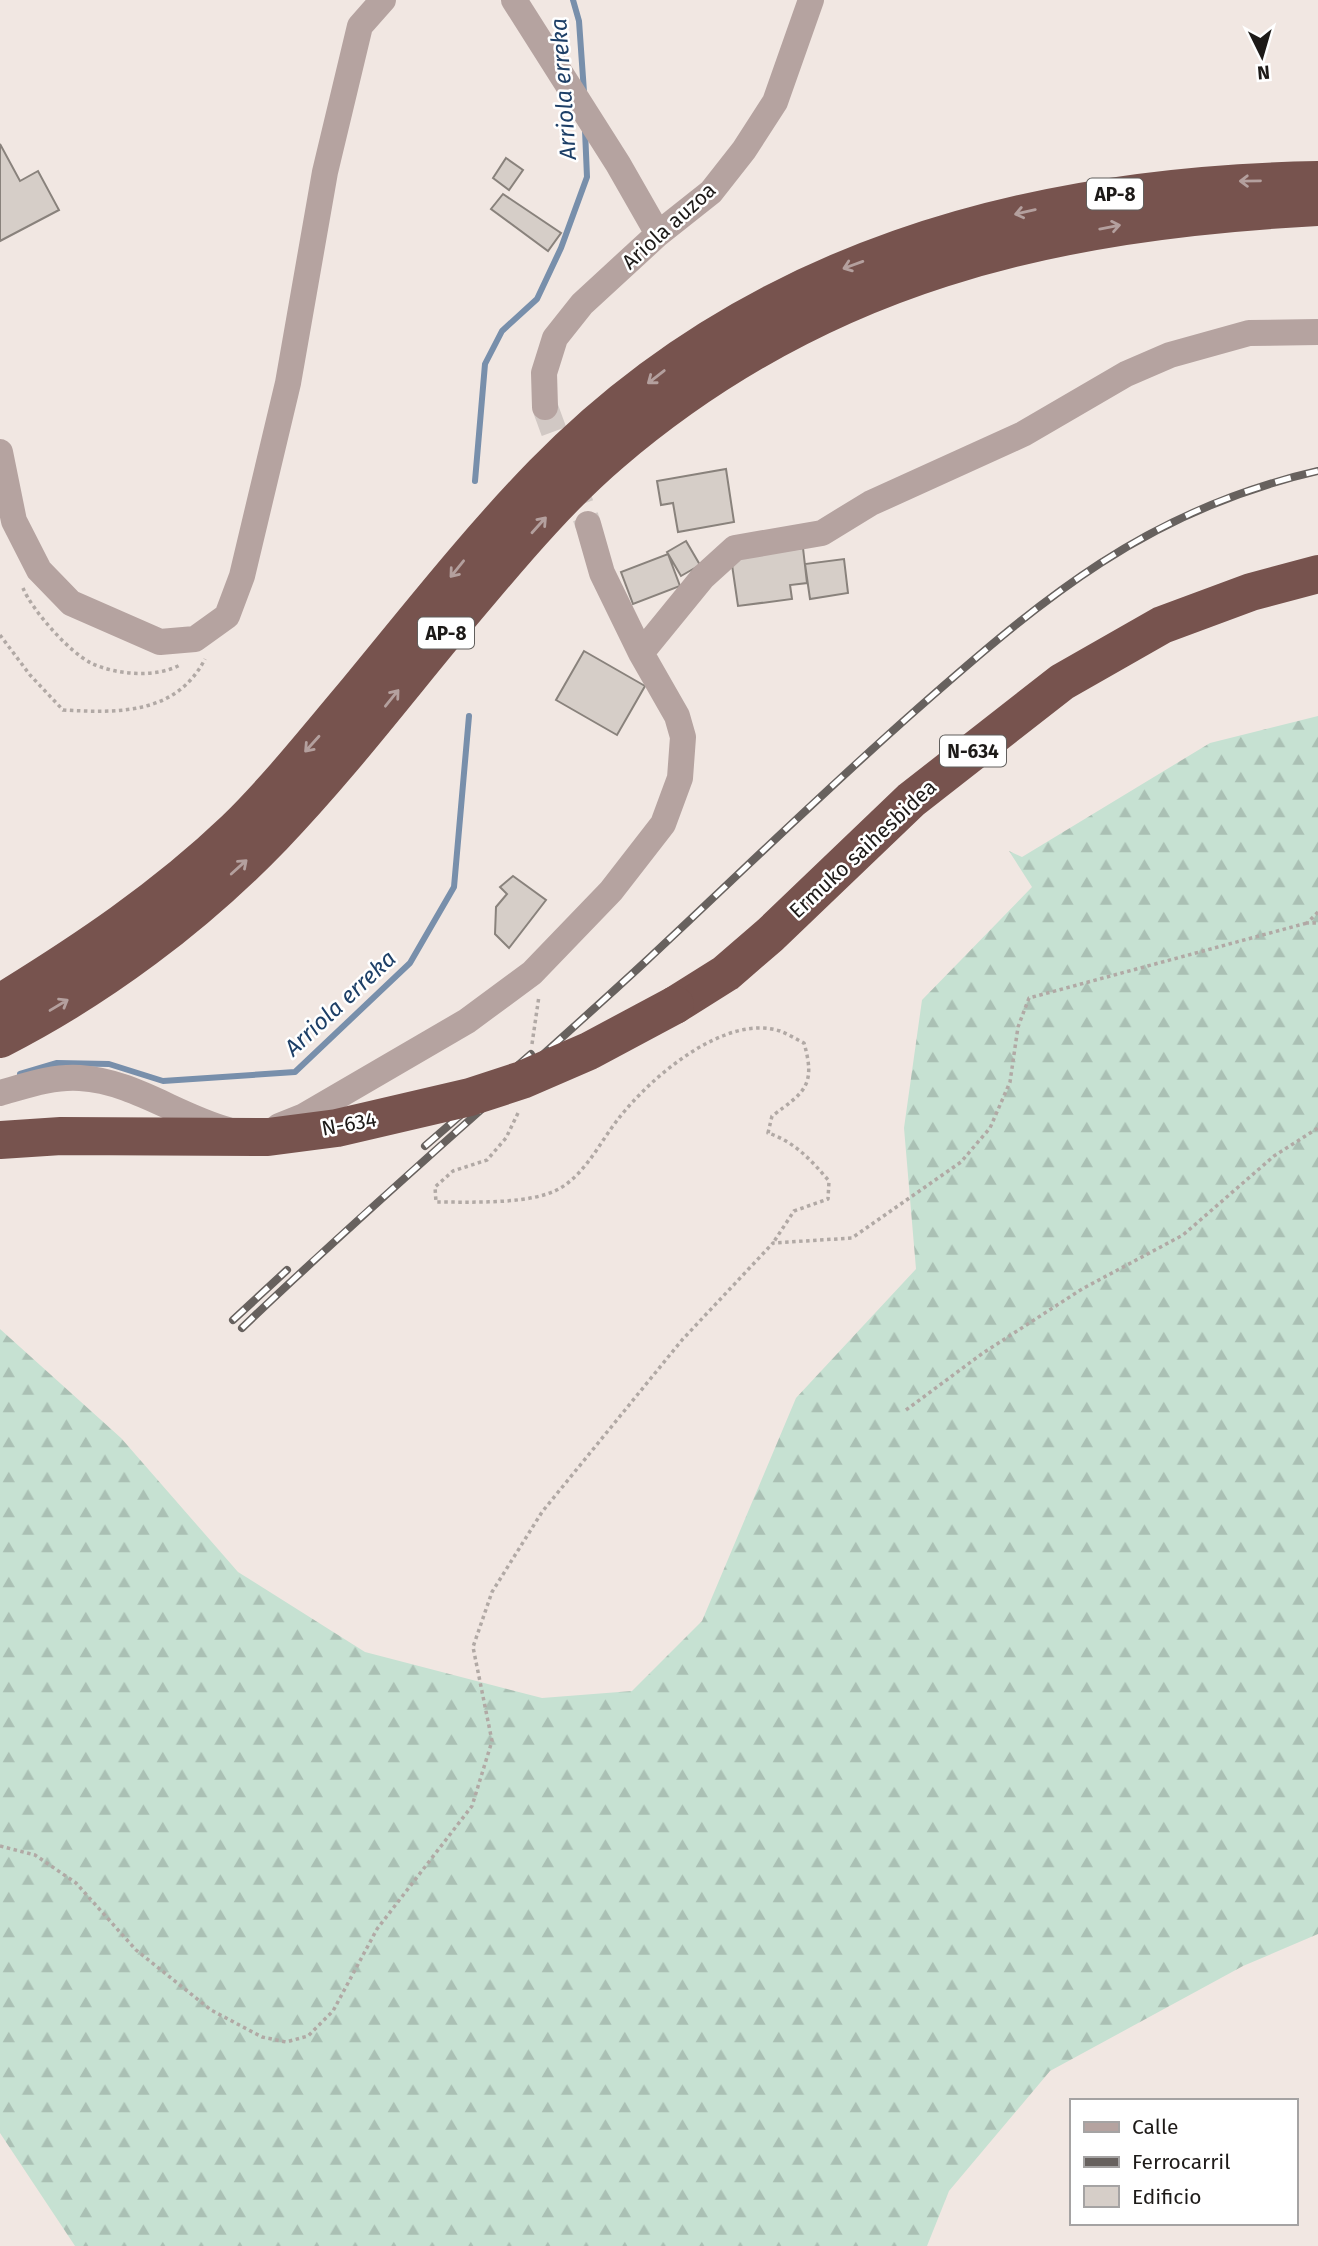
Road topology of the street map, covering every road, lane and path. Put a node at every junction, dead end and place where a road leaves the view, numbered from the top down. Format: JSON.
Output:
{"nodes":[{"id":1,"x":383,"y":0,"type":"edge"},
{"id":2,"x":514,"y":0,"type":"edge"},
{"id":3,"x":811,"y":0,"type":"edge"},
{"id":4,"x":1318,"y":180,"type":"edge"},
{"id":5,"x":1318,"y":207,"type":"edge"},
{"id":6,"x":658,"y":234,"type":"junction"},
{"id":7,"x":1318,"y":331,"type":"edge"},
{"id":8,"x":545,"y":407,"type":"tunnel mouth"},
{"id":9,"x":0,"y":452,"type":"edge"},
{"id":10,"x":588,"y":524,"type":"tunnel mouth"},
{"id":11,"x":1318,"y":575,"type":"edge"},
{"id":12,"x":227,"y":616,"type":"junction"},
{"id":13,"x":0,"y":635,"type":"edge"},
{"id":14,"x":641,"y":653,"type":"junction"},
{"id":15,"x":1318,"y":912,"type":"edge"},
{"id":16,"x":1307,"y":923,"type":"junction"},
{"id":17,"x":1318,"y":923,"type":"edge"},
{"id":18,"x":542,"y":963,"type":"junction"},
{"id":19,"x":0,"y":1003,"type":"edge"},
{"id":20,"x":675,"y":1005,"type":"joint"},
{"id":21,"x":0,"y":1039,"type":"edge"},
{"id":22,"x":530,"y":1050,"type":"dead end"},
{"id":23,"x":0,"y":1093,"type":"edge"},
{"id":24,"x":521,"y":1104,"type":"dead end"},
{"id":25,"x":1318,"y":1128,"type":"edge"},
{"id":26,"x":0,"y":1140,"type":"edge"},
{"id":27,"x":773,"y":1243,"type":"junction"},
{"id":28,"x":906,"y":1410,"type":"dead end"},
{"id":29,"x":0,"y":1846,"type":"edge"}],
"edges":[{"from":1,"to":12,"type":"street"},
{"from":2,"to":6,"type":"street"},
{"from":3,"to":6,"type":"street","name":"Ariola auzoa"},
{"from":4,"to":19,"type":"highway","number":"AP-8","one_way":true},
{"from":21,"to":5,"type":"highway","number":"AP-8","one_way":true},
{"from":6,"to":8,"type":"street","name":"Ariola auzoa"},
{"from":7,"to":14,"type":"street"},
{"from":9,"to":12,"type":"street"},
{"from":10,"to":14,"type":"street"},
{"from":11,"to":20,"type":"highway","name":"Ermuko saihesbidea","number":"N-634"},
{"from":12,"to":13,"type":"path"},
{"from":14,"to":18,"type":"street"},
{"from":15,"to":16,"type":"path"},
{"from":16,"to":17,"type":"path"},
{"from":16,"to":27,"type":"path"},
{"from":18,"to":22,"type":"path"},
{"from":18,"to":23,"type":"street"},
{"from":20,"to":26,"type":"highway","name":"N-634","bridge":true},
{"from":24,"to":27,"type":"path"},
{"from":25,"to":28,"type":"path"},
{"from":27,"to":29,"type":"path"}]}
